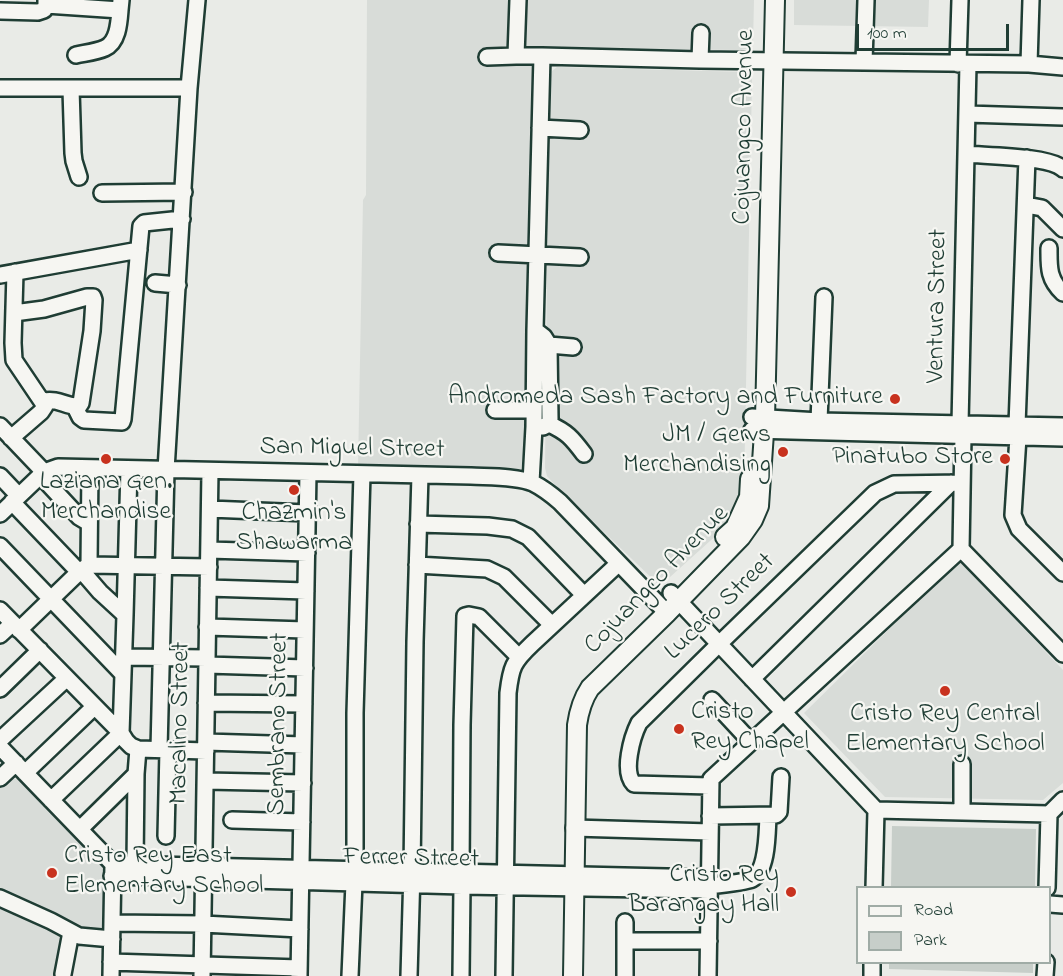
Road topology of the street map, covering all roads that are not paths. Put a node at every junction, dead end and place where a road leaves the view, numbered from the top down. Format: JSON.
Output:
{"nodes":[{"id":1,"x":196,"y":0,"type":"edge"},
{"id":2,"x":518,"y":0,"type":"edge"},
{"id":3,"x":763,"y":0,"type":"edge"},
{"id":4,"x":775,"y":0,"type":"edge"},
{"id":5,"x":866,"y":0,"type":"edge"},
{"id":6,"x":960,"y":0,"type":"edge"},
{"id":7,"x":1031,"y":0,"type":"edge"},
{"id":8,"x":46,"y":2,"type":"edge"},
{"id":9,"x":120,"y":5,"type":"edge"},
{"id":10,"x":0,"y":11,"type":"edge"},
{"id":11,"x":701,"y":33,"type":"dead end"},
{"id":12,"x":76,"y":55,"type":"dead end"},
{"id":13,"x":516,"y":56,"type":"junction"},
{"id":14,"x":542,"y":56,"type":"junction"},
{"id":15,"x":487,"y":57,"type":"dead end"},
{"id":16,"x":700,"y":60,"type":"junction"},
{"id":17,"x":768,"y":61,"type":"junction"},
{"id":18,"x":864,"y":62,"type":"junction"},
{"id":19,"x":963,"y":64,"type":"junction"},
{"id":20,"x":1029,"y":64,"type":"junction"},
{"id":21,"x":1063,"y":67,"type":"edge"},
{"id":22,"x":0,"y":88,"type":"edge"},
{"id":23,"x":189,"y":88,"type":"junction"},
{"id":24,"x":71,"y":89,"type":"junction"},
{"id":25,"x":967,"y":114,"type":"junction"},
{"id":26,"x":1063,"y":117,"type":"edge"},
{"id":27,"x":540,"y":128,"type":"junction"},
{"id":28,"x":580,"y":130,"type":"dead end"},
{"id":29,"x":966,"y":154,"type":"junction"},
{"id":30,"x":1027,"y":158,"type":"junction"},
{"id":31,"x":1063,"y":169,"type":"edge"},
{"id":32,"x":79,"y":177,"type":"dead end"},
{"id":33,"x":184,"y":192,"type":"junction"},
{"id":34,"x":102,"y":193,"type":"dead end"},
{"id":35,"x":1026,"y":205,"type":"junction"},
{"id":36,"x":182,"y":219,"type":"junction"},
{"id":37,"x":1063,"y":229,"type":"edge"},
{"id":38,"x":1049,"y":248,"type":"dead end"},
{"id":39,"x":139,"y":250,"type":"junction"},
{"id":40,"x":498,"y":253,"type":"dead end"},
{"id":41,"x":537,"y":255,"type":"junction"},
{"id":42,"x":580,"y":256,"type":"dead end"},
{"id":43,"x":7,"y":273,"type":"edge"},
{"id":44,"x":155,"y":282,"type":"dead end"},
{"id":45,"x":178,"y":285,"type":"junction"},
{"id":46,"x":1063,"y":293,"type":"edge"},
{"id":47,"x":824,"y":297,"type":"dead end"},
{"id":48,"x":14,"y":313,"type":"junction"},
{"id":49,"x":535,"y":330,"type":"junction"},
{"id":50,"x":549,"y":345,"type":"junction"},
{"id":51,"x":573,"y":346,"type":"dead end"},
{"id":52,"x":43,"y":401,"type":"junction"},
{"id":53,"x":75,"y":407,"type":"junction"},
{"id":54,"x":495,"y":410,"type":"dead end"},
{"id":55,"x":534,"y":410,"type":"junction"},
{"id":56,"x":819,"y":421,"type":"junction"},
{"id":57,"x":758,"y":424,"type":"junction"},
{"id":58,"x":0,"y":426,"type":"edge"},
{"id":59,"x":541,"y":426,"type":"junction"},
{"id":60,"x":1063,"y":426,"type":"edge"},
{"id":61,"x":962,"y":430,"type":"junction"},
{"id":62,"x":1018,"y":431,"type":"junction"},
{"id":63,"x":11,"y":438,"type":"junction"},
{"id":64,"x":1063,"y":438,"type":"edge"},
{"id":65,"x":584,"y":454,"type":"dead end"},
{"id":66,"x":90,"y":468,"type":"junction"},
{"id":67,"x":129,"y":469,"type":"junction"},
{"id":68,"x":166,"y":470,"type":"junction"},
{"id":69,"x":210,"y":471,"type":"junction"},
{"id":70,"x":42,"y":473,"type":"junction"},
{"id":71,"x":308,"y":473,"type":"junction"},
{"id":72,"x":362,"y":474,"type":"junction"},
{"id":73,"x":420,"y":475,"type":"junction"},
{"id":74,"x":0,"y":476,"type":"edge"},
{"id":75,"x":531,"y":482,"type":"junction"},
{"id":76,"x":957,"y":483,"type":"junction"},
{"id":77,"x":15,"y":499,"type":"junction"},
{"id":78,"x":210,"y":509,"type":"junction"},
{"id":79,"x":307,"y":513,"type":"junction"},
{"id":80,"x":0,"y":514,"type":"edge"},
{"id":81,"x":89,"y":523,"type":"junction"},
{"id":82,"x":418,"y":524,"type":"junction"},
{"id":83,"x":0,"y":546,"type":"edge"},
{"id":84,"x":961,"y":549,"type":"junction"},
{"id":85,"x":209,"y":550,"type":"junction"},
{"id":86,"x":307,"y":554,"type":"junction"},
{"id":87,"x":619,"y":563,"type":"junction"},
{"id":88,"x":128,"y":565,"type":"junction"},
{"id":89,"x":165,"y":565,"type":"junction"},
{"id":90,"x":417,"y":565,"type":"junction"},
{"id":91,"x":209,"y":567,"type":"junction"},
{"id":92,"x":83,"y":569,"type":"junction"},
{"id":93,"x":1063,"y":573,"type":"edge"},
{"id":94,"x":208,"y":588,"type":"junction"},
{"id":95,"x":306,"y":591,"type":"junction"},
{"id":96,"x":584,"y":595,"type":"junction"},
{"id":97,"x":51,"y":598,"type":"junction"},
{"id":98,"x":669,"y":603,"type":"junction"},
{"id":99,"x":0,"y":610,"type":"edge"},
{"id":100,"x":125,"y":615,"type":"junction"},
{"id":101,"x":552,"y":625,"type":"junction"},
{"id":102,"x":16,"y":626,"type":"junction"},
{"id":103,"x":207,"y":627,"type":"junction"},
{"id":104,"x":305,"y":630,"type":"junction"},
{"id":105,"x":0,"y":635,"type":"edge"},
{"id":106,"x":719,"y":644,"type":"junction"},
{"id":107,"x":40,"y":650,"type":"junction"},
{"id":108,"x":1063,"y":654,"type":"edge"},
{"id":109,"x":124,"y":657,"type":"junction"},
{"id":110,"x":161,"y":657,"type":"junction"},
{"id":111,"x":519,"y":657,"type":"junction"},
{"id":112,"x":207,"y":662,"type":"junction"},
{"id":113,"x":305,"y":668,"type":"junction"},
{"id":114,"x":123,"y":674,"type":"junction"},
{"id":115,"x":67,"y":678,"type":"junction"},
{"id":116,"x":752,"y":679,"type":"junction"},
{"id":117,"x":0,"y":688,"type":"edge"},
{"id":118,"x":712,"y":699,"type":"dead end"},
{"id":119,"x":207,"y":703,"type":"junction"},
{"id":120,"x":304,"y":704,"type":"junction"},
{"id":121,"x":94,"y":706,"type":"junction"},
{"id":122,"x":783,"y":712,"type":"junction"},
{"id":123,"x":121,"y":733,"type":"junction"},
{"id":124,"x":0,"y":740,"type":"edge"},
{"id":125,"x":751,"y":741,"type":"junction"},
{"id":126,"x":303,"y":745,"type":"junction"},
{"id":127,"x":207,"y":746,"type":"junction"},
{"id":128,"x":0,"y":747,"type":"edge"},
{"id":129,"x":138,"y":749,"type":"junction"},
{"id":130,"x":164,"y":750,"type":"junction"},
{"id":131,"x":962,"y":764,"type":"dead end"},
{"id":132,"x":21,"y":768,"type":"junction"},
{"id":133,"x":136,"y":774,"type":"junction"},
{"id":134,"x":782,"y":777,"type":"dead end"},
{"id":135,"x":0,"y":778,"type":"edge"},
{"id":136,"x":206,"y":781,"type":"junction"},
{"id":137,"x":303,"y":783,"type":"junction"},
{"id":138,"x":710,"y":786,"type":"junction"},
{"id":139,"x":51,"y":800,"type":"junction"},
{"id":140,"x":1063,"y":800,"type":"edge"},
{"id":141,"x":876,"y":810,"type":"junction"},
{"id":142,"x":962,"y":812,"type":"junction"},
{"id":143,"x":1049,"y":814,"type":"junction"},
{"id":144,"x":710,"y":816,"type":"junction"},
{"id":145,"x":768,"y":816,"type":"junction"},
{"id":146,"x":232,"y":820,"type":"dead end"},
{"id":147,"x":302,"y":822,"type":"junction"},
{"id":148,"x":574,"y":828,"type":"junction"},
{"id":149,"x":80,"y":829,"type":"junction"},
{"id":150,"x":710,"y":832,"type":"junction"},
{"id":151,"x":166,"y":836,"type":"dead end"},
{"id":152,"x":135,"y":864,"type":"junction"},
{"id":153,"x":112,"y":870,"type":"junction"},
{"id":154,"x":204,"y":872,"type":"junction"},
{"id":155,"x":301,"y":875,"type":"junction"},
{"id":156,"x":355,"y":876,"type":"junction"},
{"id":157,"x":412,"y":878,"type":"junction"},
{"id":158,"x":461,"y":879,"type":"junction"},
{"id":159,"x":506,"y":880,"type":"junction"},
{"id":160,"x":568,"y":881,"type":"junction"},
{"id":161,"x":709,"y":885,"type":"junction"},
{"id":162,"x":874,"y":886,"type":"edge"},
{"id":163,"x":1047,"y":886,"type":"edge"},
{"id":164,"x":0,"y":898,"type":"edge"},
{"id":165,"x":625,"y":922,"type":"dead end"},
{"id":166,"x":112,"y":923,"type":"junction"},
{"id":167,"x":203,"y":924,"type":"junction"},
{"id":168,"x":300,"y":929,"type":"junction"},
{"id":169,"x":71,"y":932,"type":"junction"},
{"id":170,"x":112,"y":939,"type":"junction"},
{"id":171,"x":626,"y":941,"type":"junction"},
{"id":172,"x":709,"y":941,"type":"junction"},
{"id":173,"x":111,"y":969,"type":"edge"},
{"id":174,"x":202,"y":970,"type":"edge"},
{"id":175,"x":299,"y":972,"type":"edge"},
{"id":176,"x":63,"y":974,"type":"dead end"},
{"id":177,"x":350,"y":976,"type":"edge"},
{"id":178,"x":409,"y":976,"type":"edge"},
{"id":179,"x":461,"y":976,"type":"edge"},
{"id":180,"x":504,"y":976,"type":"edge"},
{"id":181,"x":561,"y":976,"type":"edge"},
{"id":182,"x":573,"y":976,"type":"edge"},
{"id":183,"x":625,"y":976,"type":"edge"},
{"id":184,"x":708,"y":976,"type":"edge"}],
"edges":[{"from":1,"to":23,"type":"street"},
{"from":2,"to":13,"type":"street"},
{"from":3,"to":17,"type":"main road","name":"Cojuangco Avenue"},
{"from":4,"to":17,"type":"main road","name":"Cojuangco Avenue"},
{"from":5,"to":18,"type":"street"},
{"from":6,"to":19,"type":"street","name":"Ventura Street"},
{"from":7,"to":20,"type":"street"},
{"from":8,"to":9,"type":"street"},
{"from":8,"to":10,"type":"street"},
{"from":9,"to":12,"type":"street"},
{"from":11,"to":16,"type":"street"},
{"from":13,"to":14,"type":"street"},
{"from":13,"to":15,"type":"street"},
{"from":14,"to":16,"type":"street"},
{"from":14,"to":27,"type":"street"},
{"from":16,"to":17,"type":"street"},
{"from":17,"to":18,"type":"street"},
{"from":17,"to":57,"type":"main road","name":"Cojuangco Avenue"},
{"from":18,"to":19,"type":"street"},
{"from":19,"to":20,"type":"street"},
{"from":19,"to":25,"type":"street","name":"Ventura Street"},
{"from":20,"to":21,"type":"street"},
{"from":22,"to":24,"type":"street"},
{"from":23,"to":24,"type":"street"},
{"from":23,"to":33,"type":"street"},
{"from":24,"to":32,"type":"street"},
{"from":25,"to":26,"type":"street"},
{"from":25,"to":29,"type":"street","name":"Ventura Street"},
{"from":27,"to":28,"type":"street"},
{"from":27,"to":41,"type":"street"},
{"from":29,"to":30,"type":"street"},
{"from":29,"to":61,"type":"street","name":"Ventura Street"},
{"from":30,"to":31,"type":"street"},
{"from":30,"to":35,"type":"street"},
{"from":33,"to":34,"type":"street"},
{"from":33,"to":36,"type":"street"},
{"from":35,"to":37,"type":"street"},
{"from":35,"to":62,"type":"street"},
{"from":36,"to":39,"type":"street"},
{"from":36,"to":45,"type":"street"},
{"from":38,"to":46,"type":"street"},
{"from":39,"to":43,"type":"street"},
{"from":39,"to":53,"type":"street"},
{"from":40,"to":41,"type":"street"},
{"from":41,"to":42,"type":"street"},
{"from":41,"to":49,"type":"street"},
{"from":43,"to":48,"type":"street"},
{"from":44,"to":45,"type":"street"},
{"from":45,"to":68,"type":"street"},
{"from":47,"to":56,"type":"street"},
{"from":48,"to":52,"type":"street"},
{"from":48,"to":53,"type":"street"},
{"from":49,"to":50,"type":"street"},
{"from":49,"to":55,"type":"street"},
{"from":50,"to":51,"type":"street"},
{"from":50,"to":59,"type":"street"},
{"from":52,"to":53,"type":"street"},
{"from":52,"to":63,"type":"street"},
{"from":54,"to":55,"type":"street"},
{"from":55,"to":59,"type":"street"},
{"from":56,"to":57,"type":"street"},
{"from":56,"to":61,"type":"street"},
{"from":57,"to":61,"type":"street"},
{"from":57,"to":98,"type":"main road","name":"Cojuangco Avenue"},
{"from":58,"to":63,"type":"street"},
{"from":59,"to":65,"type":"street"},
{"from":59,"to":75,"type":"street"},
{"from":60,"to":62,"type":"street"},
{"from":61,"to":62,"type":"street"},
{"from":61,"to":76,"type":"street","name":"Ventura Street"},
{"from":62,"to":64,"type":"street"},
{"from":62,"to":93,"type":"street"},
{"from":63,"to":70,"type":"street"},
{"from":66,"to":67,"type":"street","name":"San Miguel Street"},
{"from":66,"to":70,"type":"street","name":"San Miguel Street"},
{"from":66,"to":81,"type":"street"},
{"from":67,"to":68,"type":"street","name":"San Miguel Street"},
{"from":67,"to":88,"type":"street"},
{"from":68,"to":69,"type":"street","name":"San Miguel Street"},
{"from":68,"to":89,"type":"street"},
{"from":69,"to":71,"type":"street","name":"San Miguel Street"},
{"from":69,"to":78,"type":"street","name":"Macalino Street"},
{"from":70,"to":77,"type":"street"},
{"from":70,"to":81,"type":"street"},
{"from":71,"to":72,"type":"street","name":"San Miguel Street"},
{"from":71,"to":79,"type":"street","name":"Sembrano Street"},
{"from":72,"to":73,"type":"street","name":"San Miguel Street"},
{"from":72,"to":156,"type":"street"},
{"from":73,"to":75,"type":"street","name":"San Miguel Street"},
{"from":73,"to":82,"type":"street"},
{"from":74,"to":77,"type":"street"},
{"from":75,"to":87,"type":"street","name":"San Miguel Street"},
{"from":76,"to":84,"type":"street","name":"Ventura Street"},
{"from":76,"to":106,"type":"street","name":"Lucero Street"},
{"from":76,"to":116,"type":"street"},
{"from":77,"to":80,"type":"street"},
{"from":77,"to":92,"type":"street"},
{"from":78,"to":79,"type":"street"},
{"from":78,"to":85,"type":"street","name":"Macalino Street"},
{"from":79,"to":86,"type":"street","name":"Sembrano Street"},
{"from":81,"to":92,"type":"street"},
{"from":82,"to":90,"type":"street"},
{"from":82,"to":96,"type":"street"},
{"from":83,"to":97,"type":"street"},
{"from":84,"to":108,"type":"street"},
{"from":84,"to":122,"type":"street"},
{"from":85,"to":86,"type":"street"},
{"from":85,"to":91,"type":"street","name":"Macalino Street"},
{"from":86,"to":95,"type":"street","name":"Sembrano Street"},
{"from":87,"to":96,"type":"street"},
{"from":87,"to":98,"type":"street","name":"San Miguel Street"},
{"from":88,"to":89,"type":"street"},
{"from":88,"to":92,"type":"street"},
{"from":88,"to":100,"type":"street"},
{"from":89,"to":91,"type":"street"},
{"from":89,"to":110,"type":"street"},
{"from":90,"to":101,"type":"street"},
{"from":90,"to":157,"type":"street"},
{"from":91,"to":94,"type":"street","name":"Macalino Street"},
{"from":92,"to":97,"type":"street"},
{"from":92,"to":100,"type":"street"},
{"from":94,"to":95,"type":"street"},
{"from":94,"to":103,"type":"street","name":"Macalino Street"},
{"from":95,"to":104,"type":"street","name":"Sembrano Street"},
{"from":96,"to":101,"type":"street"},
{"from":97,"to":102,"type":"street"},
{"from":97,"to":114,"type":"street"},
{"from":98,"to":106,"type":"street","name":"San Miguel Street"},
{"from":98,"to":148,"type":"main road","name":"Cojuangco Avenue"},
{"from":98,"to":160,"type":"main road","name":"Cojuangco Avenue"},
{"from":99,"to":102,"type":"street"},
{"from":100,"to":109,"type":"street"},
{"from":101,"to":111,"type":"street"},
{"from":102,"to":105,"type":"street"},
{"from":102,"to":107,"type":"street"},
{"from":103,"to":104,"type":"street"},
{"from":103,"to":112,"type":"street","name":"Macalino Street"},
{"from":104,"to":113,"type":"street","name":"Sembrano Street"},
{"from":106,"to":116,"type":"street","name":"San Miguel Street"},
{"from":106,"to":138,"type":"street","name":"Lucero Street"},
{"from":107,"to":115,"type":"street"},
{"from":107,"to":117,"type":"street"},
{"from":109,"to":110,"type":"street"},
{"from":109,"to":114,"type":"street"},
{"from":110,"to":112,"type":"street"},
{"from":110,"to":130,"type":"street"},
{"from":111,"to":158,"type":"street"},
{"from":111,"to":159,"type":"street"},
{"from":112,"to":113,"type":"street"},
{"from":112,"to":119,"type":"street","name":"Macalino Street"},
{"from":113,"to":120,"type":"street","name":"Sembrano Street"},
{"from":114,"to":123,"type":"street"},
{"from":115,"to":121,"type":"street"},
{"from":115,"to":124,"type":"street"},
{"from":116,"to":122,"type":"street","name":"San Miguel Street"},
{"from":118,"to":125,"type":"street"},
{"from":119,"to":120,"type":"street"},
{"from":119,"to":127,"type":"street","name":"Macalino Street"},
{"from":120,"to":126,"type":"street","name":"Sembrano Street"},
{"from":121,"to":123,"type":"street"},
{"from":121,"to":132,"type":"street"},
{"from":122,"to":125,"type":"street"},
{"from":122,"to":141,"type":"street","name":"San Miguel Street"},
{"from":123,"to":129,"type":"street"},
{"from":123,"to":139,"type":"street"},
{"from":125,"to":138,"type":"street"},
{"from":126,"to":127,"type":"street"},
{"from":126,"to":137,"type":"street","name":"Sembrano Street"},
{"from":127,"to":130,"type":"street"},
{"from":127,"to":136,"type":"street","name":"Macalino Street"},
{"from":128,"to":132,"type":"street"},
{"from":129,"to":130,"type":"street"},
{"from":129,"to":133,"type":"street"},
{"from":130,"to":151,"type":"street"},
{"from":131,"to":142,"type":"street"},
{"from":132,"to":135,"type":"street"},
{"from":132,"to":139,"type":"street"},
{"from":133,"to":149,"type":"street"},
{"from":133,"to":152,"type":"street"},
{"from":134,"to":145,"type":"street"},
{"from":136,"to":137,"type":"street"},
{"from":136,"to":154,"type":"street","name":"Macalino Street"},
{"from":137,"to":147,"type":"street","name":"Sembrano Street"},
{"from":138,"to":144,"type":"street"},
{"from":139,"to":149,"type":"street"},
{"from":140,"to":143,"type":"street"},
{"from":141,"to":142,"type":"street"},
{"from":141,"to":162,"type":"street"},
{"from":142,"to":143,"type":"street"},
{"from":143,"to":163,"type":"street"},
{"from":144,"to":145,"type":"street"},
{"from":144,"to":150,"type":"street"},
{"from":145,"to":161,"type":"street","name":"Ferrer Street"},
{"from":146,"to":147,"type":"street"},
{"from":147,"to":155,"type":"street","name":"Sembrano Street"},
{"from":148,"to":150,"type":"street"},
{"from":148,"to":160,"type":"main road","name":"Cojuangco Avenue"},
{"from":149,"to":153,"type":"street"},
{"from":150,"to":161,"type":"street"},
{"from":152,"to":153,"type":"street","name":"Ferrer Street"},
{"from":152,"to":154,"type":"street","name":"Ferrer Street"},
{"from":153,"to":154,"type":"street","name":"Ferrer Street"},
{"from":153,"to":166,"type":"street"},
{"from":154,"to":155,"type":"street","name":"Ferrer Street"},
{"from":154,"to":167,"type":"street","name":"Macalino Street"},
{"from":155,"to":156,"type":"street","name":"Ferrer Street"},
{"from":155,"to":168,"type":"street","name":"Sembrano Street"},
{"from":156,"to":157,"type":"street","name":"Ferrer Street"},
{"from":156,"to":177,"type":"street"},
{"from":157,"to":158,"type":"street","name":"Ferrer Street"},
{"from":157,"to":178,"type":"street"},
{"from":158,"to":159,"type":"street","name":"Ferrer Street"},
{"from":158,"to":179,"type":"street"},
{"from":159,"to":160,"type":"street","name":"Ferrer Street"},
{"from":159,"to":180,"type":"street"},
{"from":160,"to":161,"type":"street","name":"Ferrer Street"},
{"from":160,"to":181,"type":"main road","name":"Cojuangco Avenue"},
{"from":160,"to":182,"type":"main road","name":"Cojuangco Avenue"},
{"from":161,"to":172,"type":"street"},
{"from":164,"to":169,"type":"street"},
{"from":165,"to":171,"type":"street"},
{"from":166,"to":167,"type":"street"},
{"from":166,"to":170,"type":"street"},
{"from":167,"to":168,"type":"street"},
{"from":167,"to":174,"type":"street","name":"Macalino Street"},
{"from":168,"to":175,"type":"street","name":"Sembrano Street"},
{"from":169,"to":170,"type":"street"},
{"from":169,"to":176,"type":"street"},
{"from":170,"to":173,"type":"street"},
{"from":171,"to":172,"type":"street"},
{"from":171,"to":183,"type":"street"},
{"from":172,"to":184,"type":"street"},
{"from":173,"to":174,"type":"street"},
{"from":174,"to":175,"type":"street"}]}
